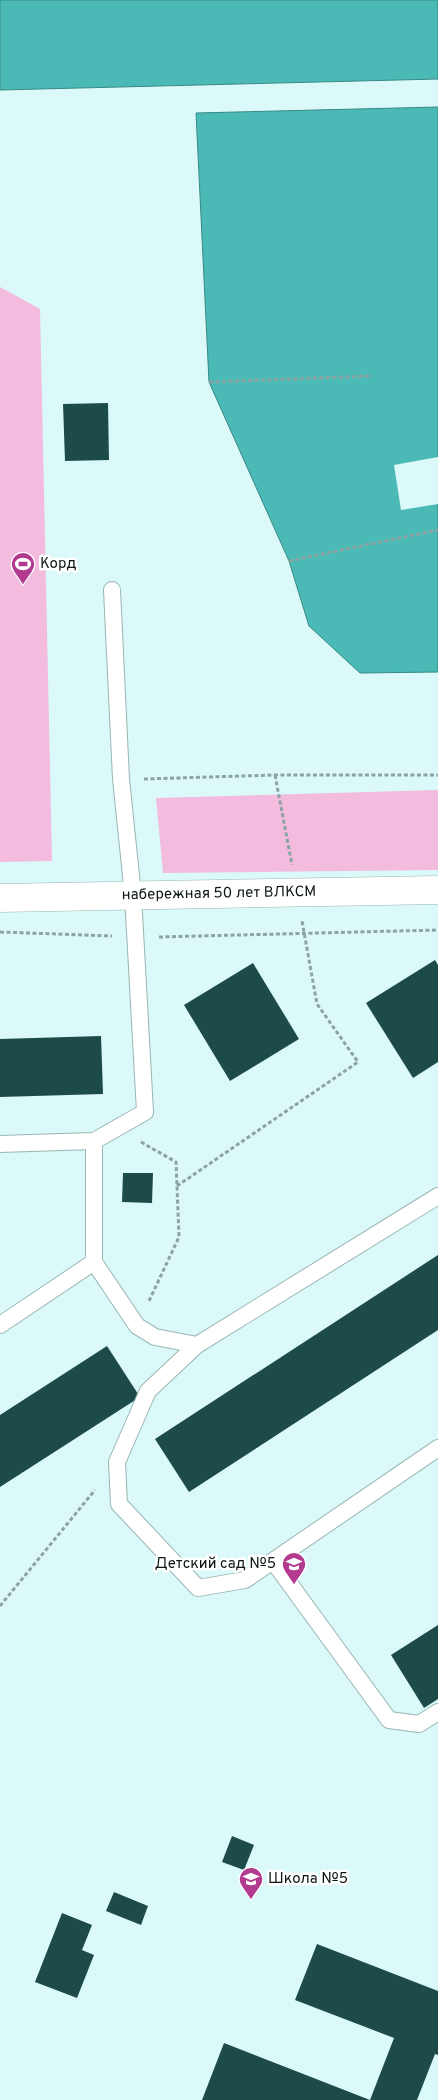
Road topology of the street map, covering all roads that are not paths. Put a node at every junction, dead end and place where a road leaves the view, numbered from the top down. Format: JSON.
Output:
{"nodes":[{"id":1,"x":112,"y":590,"type":"dead end"},
{"id":2,"x":438,"y":890,"type":"edge"},
{"id":3,"x":133,"y":895,"type":"junction"},
{"id":4,"x":0,"y":898,"type":"edge"},
{"id":5,"x":94,"y":1141,"type":"junction"},
{"id":6,"x":0,"y":1144,"type":"edge"},
{"id":7,"x":438,"y":1196,"type":"edge"},
{"id":8,"x":94,"y":1262,"type":"junction"},
{"id":9,"x":0,"y":1325,"type":"edge"},
{"id":10,"x":197,"y":1345,"type":"junction"},
{"id":11,"x":438,"y":1448,"type":"edge"},
{"id":12,"x":273,"y":1561,"type":"junction"},
{"id":13,"x":438,"y":1712,"type":"edge"}],
"edges":[{"from":1,"to":3,"type":"lane"},
{"from":2,"to":3,"type":"street","name":"набережная 50 лет ВЛКСМ"},
{"from":3,"to":4,"type":"street","name":"набережная 50 лет ВЛКСМ"},
{"from":3,"to":5,"type":"lane"},
{"from":5,"to":6,"type":"lane"},
{"from":5,"to":8,"type":"lane"},
{"from":7,"to":10,"type":"lane"},
{"from":8,"to":9,"type":"lane"},
{"from":8,"to":10,"type":"lane"},
{"from":10,"to":12,"type":"lane"},
{"from":11,"to":12,"type":"lane"},
{"from":12,"to":13,"type":"lane"}]}
